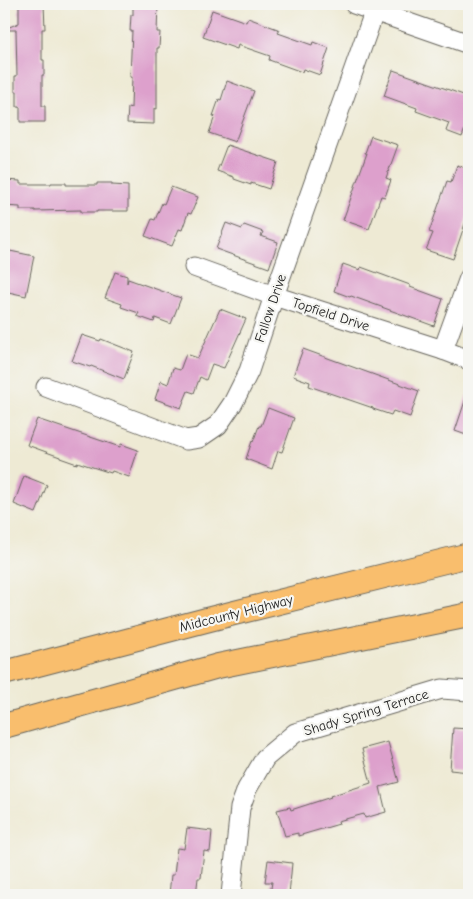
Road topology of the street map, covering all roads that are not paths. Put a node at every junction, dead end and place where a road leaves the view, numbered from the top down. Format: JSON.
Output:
{"nodes":[{"id":1,"x":354,"y":4,"type":"edge"},
{"id":2,"x":376,"y":7,"type":"edge"},
{"id":3,"x":469,"y":44,"type":"edge"},
{"id":4,"x":194,"y":267,"type":"dead end"},
{"id":5,"x":469,"y":278,"type":"edge"},
{"id":6,"x":274,"y":296,"type":"junction"},
{"id":7,"x":443,"y":350,"type":"junction"},
{"id":8,"x":469,"y":360,"type":"edge"},
{"id":9,"x":46,"y":387,"type":"dead end"},
{"id":10,"x":469,"y":555,"type":"edge"},
{"id":11,"x":469,"y":615,"type":"edge"},
{"id":12,"x":4,"y":673,"type":"edge"},
{"id":13,"x":469,"y":691,"type":"edge"},
{"id":14,"x":4,"y":726,"type":"edge"},
{"id":15,"x":231,"y":895,"type":"edge"}],
"edges":[{"from":1,"to":2,"type":"street"},
{"from":2,"to":3,"type":"street"},
{"from":2,"to":6,"type":"street","name":"Fallow Drive"},
{"from":4,"to":6,"type":"street","name":"Topfield Drive"},
{"from":5,"to":7,"type":"street"},
{"from":6,"to":7,"type":"street","name":"Topfield Drive"},
{"from":6,"to":9,"type":"street","name":"Fallow Drive"},
{"from":7,"to":8,"type":"street","name":"Topfield Drive"},
{"from":10,"to":12,"type":"main road","name":"Midcounty Highway"},
{"from":11,"to":14,"type":"main road"},
{"from":13,"to":15,"type":"street","name":"Shady Spring Terrace"}]}
